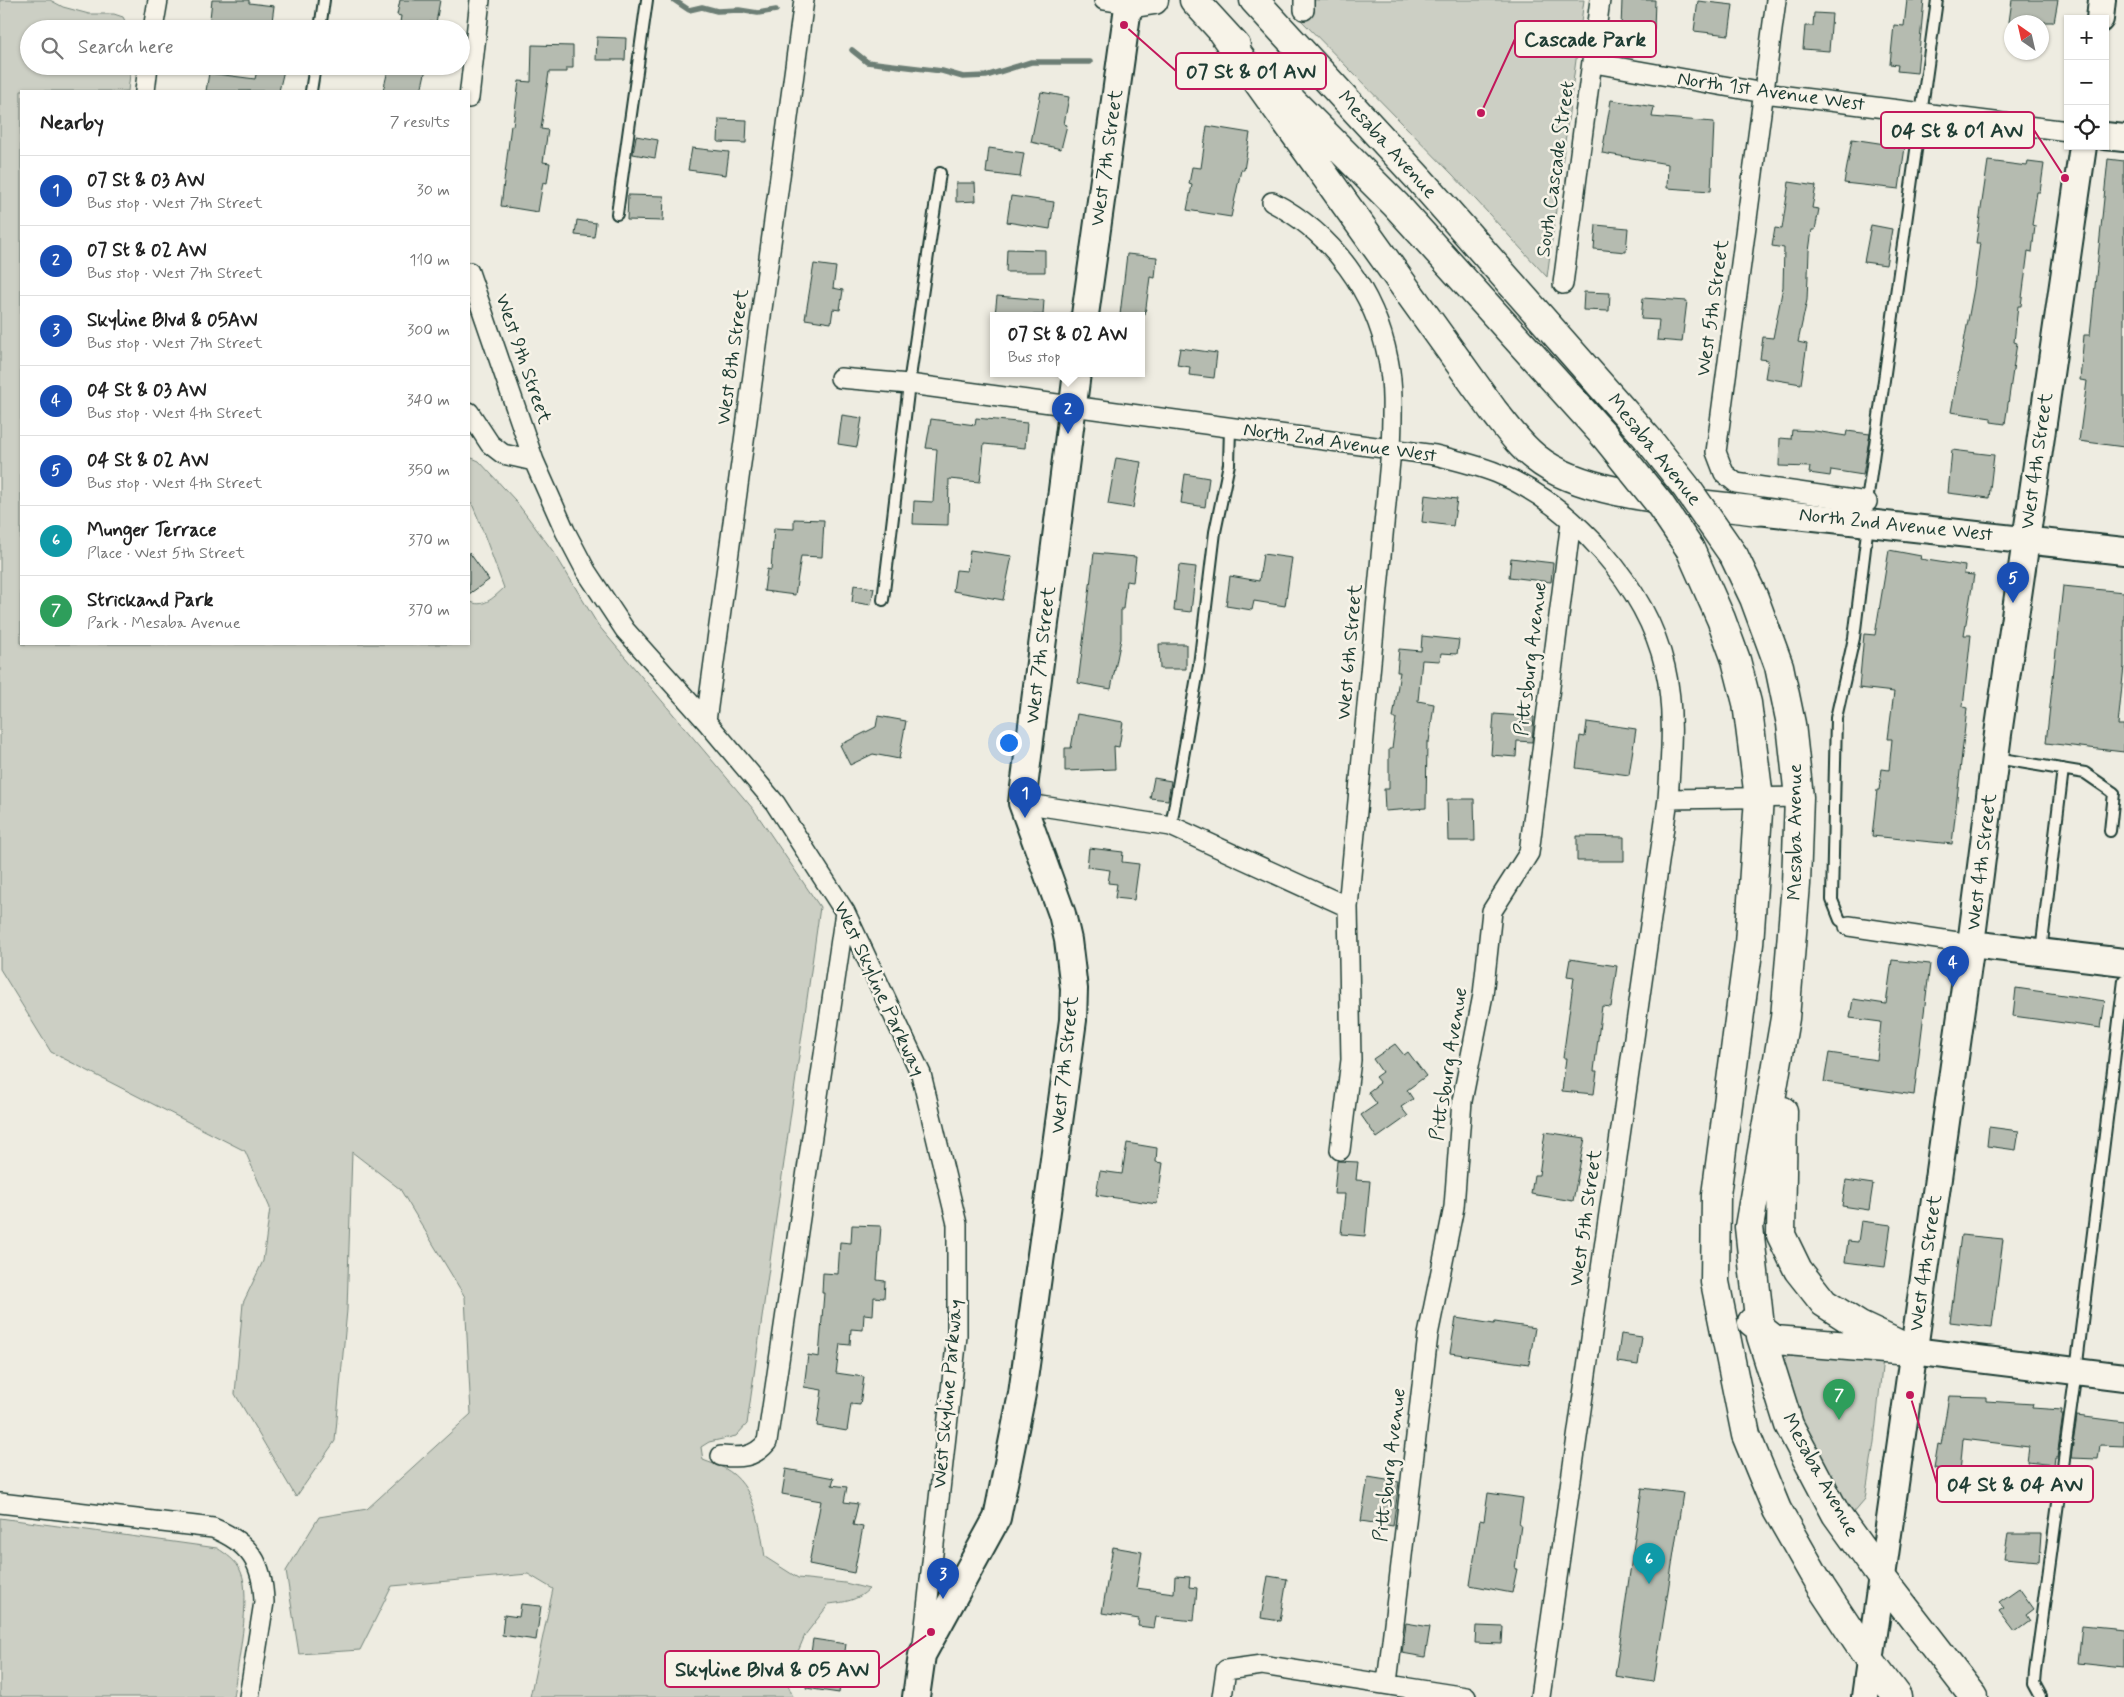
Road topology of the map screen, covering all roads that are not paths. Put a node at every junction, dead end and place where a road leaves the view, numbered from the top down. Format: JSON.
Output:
{"nodes":[{"id":1,"x":158,"y":0,"type":"edge"},
{"id":2,"x":324,"y":0,"type":"edge"},
{"id":3,"x":480,"y":0,"type":"edge"},
{"id":4,"x":647,"y":0,"type":"edge"},
{"id":5,"x":804,"y":0,"type":"edge"},
{"id":6,"x":1177,"y":0,"type":"edge"},
{"id":7,"x":1254,"y":0,"type":"edge"},
{"id":8,"x":1600,"y":0,"type":"edge"},
{"id":9,"x":1776,"y":0,"type":"edge"},
{"id":10,"x":1937,"y":0,"type":"edge"},
{"id":11,"x":2102,"y":0,"type":"edge"},
{"id":12,"x":1129,"y":1,"type":"edge"},
{"id":13,"x":1198,"y":5,"type":"edge"},
{"id":14,"x":2100,"y":15,"type":"edge"},
{"id":15,"x":155,"y":20,"type":"edge"},
{"id":16,"x":321,"y":20,"type":"edge"},
{"id":17,"x":1222,"y":32,"type":"junction"},
{"id":18,"x":1594,"y":63,"type":"junction"},
{"id":19,"x":147,"y":75,"type":"edge"},
{"id":20,"x":314,"y":75,"type":"edge"},
{"id":21,"x":145,"y":90,"type":"edge"},
{"id":22,"x":311,"y":90,"type":"edge"},
{"id":23,"x":470,"y":90,"type":"edge"},
{"id":24,"x":1764,"y":94,"type":"junction"},
{"id":25,"x":1921,"y":113,"type":"junction"},
{"id":26,"x":2064,"y":131,"type":"edge"},
{"id":27,"x":2109,"y":136,"type":"edge"},
{"id":28,"x":2124,"y":138,"type":"edge"},
{"id":29,"x":2082,"y":150,"type":"edge"},
{"id":30,"x":940,"y":173,"type":"dead end"},
{"id":31,"x":1272,"y":202,"type":"dead end"},
{"id":32,"x":617,"y":214,"type":"dead end"},
{"id":33,"x":470,"y":275,"type":"edge"},
{"id":34,"x":1563,"y":284,"type":"dead end"},
{"id":35,"x":1085,"y":312,"type":"edge"},
{"id":36,"x":1076,"y":377,"type":"edge"},
{"id":37,"x":840,"y":378,"type":"dead end"},
{"id":38,"x":909,"y":384,"type":"junction"},
{"id":39,"x":1072,"y":406,"type":"junction"},
{"id":40,"x":470,"y":414,"type":"edge"},
{"id":41,"x":1230,"y":428,"type":"junction"},
{"id":42,"x":1391,"y":450,"type":"junction"},
{"id":43,"x":534,"y":461,"type":"junction"},
{"id":44,"x":1758,"y":511,"type":"joint"},
{"id":45,"x":1868,"y":512,"type":"junction"},
{"id":46,"x":1571,"y":521,"type":"junction"},
{"id":47,"x":2026,"y":539,"type":"junction"},
{"id":48,"x":2124,"y":551,"type":"edge"},
{"id":49,"x":883,"y":600,"type":"dead end"},
{"id":50,"x":706,"y":720,"type":"junction"},
{"id":51,"x":1672,"y":745,"type":"joint"},
{"id":52,"x":1995,"y":758,"type":"junction"},
{"id":53,"x":2063,"y":769,"type":"junction"},
{"id":54,"x":1759,"y":798,"type":"junction"},
{"id":55,"x":1799,"y":798,"type":"junction"},
{"id":56,"x":1668,"y":799,"type":"junction"},
{"id":57,"x":1022,"y":803,"type":"junction"},
{"id":58,"x":1171,"y":826,"type":"junction"},
{"id":59,"x":2110,"y":831,"type":"dead end"},
{"id":60,"x":1348,"y":906,"type":"junction"},
{"id":61,"x":845,"y":912,"type":"junction"},
{"id":62,"x":1849,"y":926,"type":"joint"},
{"id":63,"x":1971,"y":944,"type":"junction"},
{"id":64,"x":2040,"y":952,"type":"junction"},
{"id":65,"x":2124,"y":962,"type":"edge"},
{"id":66,"x":2124,"y":980,"type":"edge"},
{"id":67,"x":1785,"y":1018,"type":"junction"},
{"id":68,"x":1340,"y":1150,"type":"dead end"},
{"id":69,"x":1714,"y":1238,"type":"junction"},
{"id":70,"x":1760,"y":1329,"type":"junction"},
{"id":71,"x":1913,"y":1351,"type":"junction"},
{"id":72,"x":2076,"y":1371,"type":"junction"},
{"id":73,"x":2124,"y":1377,"type":"edge"},
{"id":74,"x":721,"y":1456,"type":"dead end"},
{"id":75,"x":0,"y":1503,"type":"edge"},
{"id":76,"x":1882,"y":1578,"type":"junction"},
{"id":77,"x":922,"y":1655,"type":"junction"},
{"id":78,"x":1870,"y":1661,"type":"junction"},
{"id":79,"x":1387,"y":1683,"type":"junction"},
{"id":80,"x":249,"y":1697,"type":"edge"},
{"id":81,"x":916,"y":1697,"type":"edge"},
{"id":82,"x":1222,"y":1697,"type":"edge"},
{"id":83,"x":1466,"y":1697,"type":"edge"},
{"id":84,"x":1540,"y":1697,"type":"edge"},
{"id":85,"x":1865,"y":1697,"type":"edge"},
{"id":86,"x":1897,"y":1697,"type":"edge"},
{"id":87,"x":1974,"y":1697,"type":"edge"},
{"id":88,"x":2040,"y":1697,"type":"edge"}],
"edges":[{"from":1,"to":15,"type":"street"},
{"from":2,"to":16,"type":"lane"},
{"from":3,"to":23,"type":"street"},
{"from":4,"to":32,"type":"lane"},
{"from":5,"to":50,"type":"street","name":"West 8th Street"},
{"from":6,"to":13,"type":"highway"},
{"from":7,"to":55,"type":"highway","name":"Mesaba Avenue","bridge":true},
{"from":8,"to":18,"type":"street","name":"South Cascade Street"},
{"from":9,"to":24,"type":"street","name":"West 5th Street"},
{"from":10,"to":25,"type":"lane"},
{"from":11,"to":14,"type":"street"},
{"from":12,"to":35,"type":"street","name":"West 7th Street"},
{"from":13,"to":17,"type":"highway","name":"Mesaba Avenue"},
{"from":17,"to":44,"type":"highway"},
{"from":17,"to":54,"type":"highway","name":"Mesaba Avenue","bridge":true},
{"from":18,"to":24,"type":"street","name":"North 1st Avenue West"},
{"from":18,"to":34,"type":"street","name":"South Cascade Street"},
{"from":19,"to":21,"type":"street"},
{"from":20,"to":22,"type":"lane"},
{"from":24,"to":25,"type":"street","name":"North 1st Avenue West"},
{"from":24,"to":45,"type":"street","name":"West 5th Street"},
{"from":25,"to":26,"type":"street","name":"North 1st Avenue West"},
{"from":25,"to":45,"type":"lane"},
{"from":27,"to":28,"type":"street"},
{"from":29,"to":47,"type":"street","name":"West 4th Street"},
{"from":30,"to":38,"type":"lane"},
{"from":31,"to":42,"type":"street","name":"West 6th Street"},
{"from":33,"to":43,"type":"street","name":"West 9th Street"},
{"from":36,"to":39,"type":"street","name":"West 7th Street"},
{"from":37,"to":38,"type":"street","name":"North 2nd Avenue West"},
{"from":38,"to":39,"type":"street","name":"North 2nd Avenue West"},
{"from":38,"to":49,"type":"lane"},
{"from":39,"to":41,"type":"street","name":"North 2nd Avenue West"},
{"from":39,"to":57,"type":"street","name":"West 7th Street"},
{"from":40,"to":43,"type":"street"},
{"from":41,"to":42,"type":"street","name":"North 2nd Avenue West"},
{"from":41,"to":58,"type":"lane"},
{"from":42,"to":46,"type":"street","name":"North 2nd Avenue West"},
{"from":42,"to":60,"type":"street","name":"West 6th Street"},
{"from":43,"to":50,"type":"street","name":"West Skyline Parkway"},
{"from":44,"to":45,"type":"street","name":"North 2nd Avenue West"},
{"from":45,"to":47,"type":"street","name":"North 2nd Avenue West"},
{"from":45,"to":62,"type":"lane"},
{"from":46,"to":51,"type":"street","name":"North 2nd Avenue West"},
{"from":46,"to":79,"type":"street","name":"Pittsburg Avenue"},
{"from":47,"to":48,"type":"street","name":"North 2nd Avenue West"},
{"from":47,"to":52,"type":"street","name":"West 4th Street"},
{"from":50,"to":61,"type":"street","name":"West Skyline Parkway"},
{"from":51,"to":56,"type":"street","name":"West 5th Street"},
{"from":52,"to":53,"type":"lane"},
{"from":52,"to":63,"type":"street","name":"West 4th Street"},
{"from":53,"to":59,"type":"lane"},
{"from":53,"to":64,"type":"lane"},
{"from":54,"to":55,"type":"street"},
{"from":54,"to":56,"type":"street"},
{"from":54,"to":69,"type":"highway","name":"Mesaba Avenue"},
{"from":55,"to":67,"type":"highway","name":"Mesaba Avenue"},
{"from":56,"to":84,"type":"street","name":"West 5th Street"},
{"from":57,"to":58,"type":"street"},
{"from":57,"to":77,"type":"street","name":"West 7th Street"},
{"from":58,"to":60,"type":"street"},
{"from":60,"to":68,"type":"street","name":"West 6th Street"},
{"from":61,"to":74,"type":"street"},
{"from":61,"to":77,"type":"street","name":"West Skyline Parkway"},
{"from":62,"to":63,"type":"street"},
{"from":63,"to":64,"type":"street"},
{"from":63,"to":71,"type":"street","name":"West 4th Street"},
{"from":64,"to":65,"type":"street"},
{"from":66,"to":72,"type":"lane"},
{"from":67,"to":70,"type":"highway","name":"Mesaba Avenue"},
{"from":67,"to":71,"type":"highway"},
{"from":69,"to":70,"type":"highway"},
{"from":69,"to":78,"type":"highway","name":"Mesaba Avenue"},
{"from":70,"to":71,"type":"highway"},
{"from":70,"to":76,"type":"highway","name":"Mesaba Avenue"},
{"from":71,"to":72,"type":"street"},
{"from":71,"to":76,"type":"street","name":"West 4th Street"},
{"from":72,"to":73,"type":"street"},
{"from":72,"to":88,"type":"lane"},
{"from":75,"to":80,"type":"street"},
{"from":76,"to":78,"type":"street","name":"West 4th Street"},
{"from":76,"to":87,"type":"highway","name":"Mesaba Avenue"},
{"from":77,"to":81,"type":"street","name":"West Skyline Parkway"},
{"from":78,"to":85,"type":"street","name":"West 4th Street"},
{"from":78,"to":86,"type":"highway","name":"Mesaba Avenue"},
{"from":79,"to":82,"type":"street"},
{"from":79,"to":83,"type":"street"}]}
